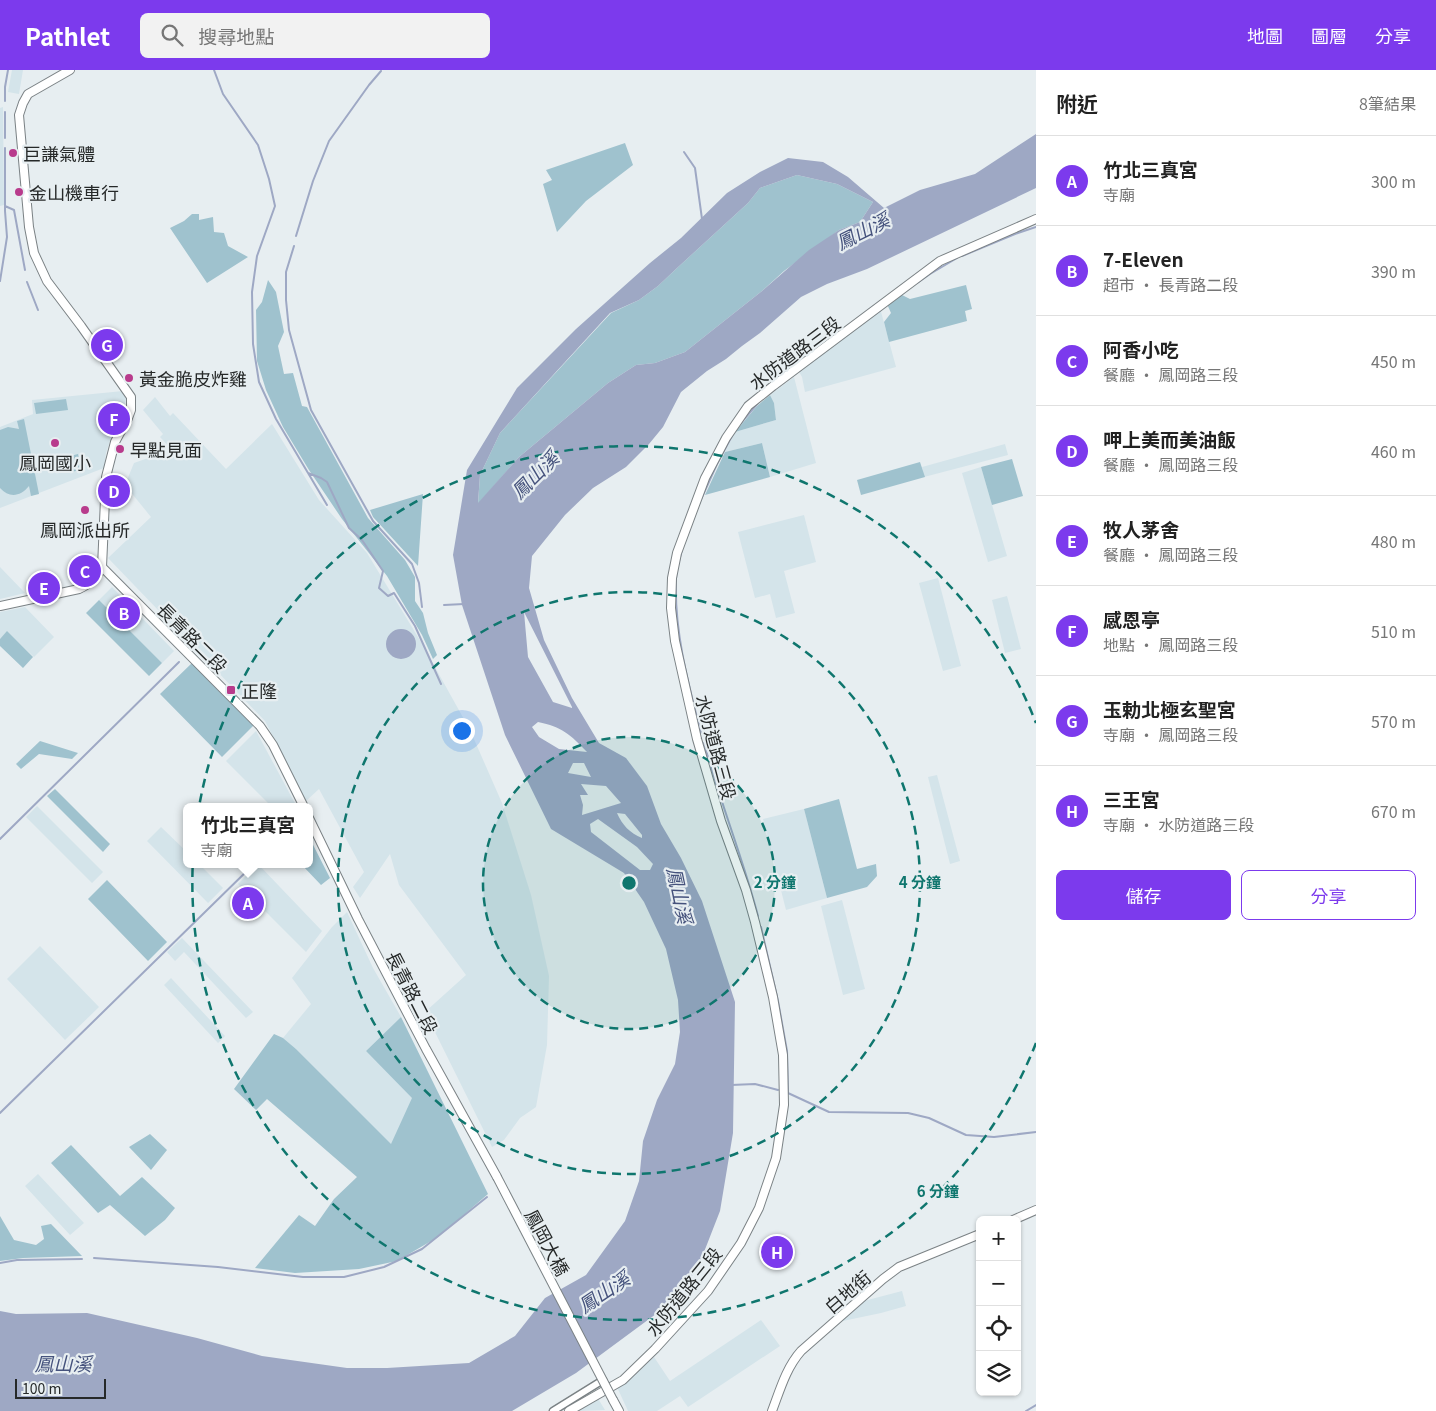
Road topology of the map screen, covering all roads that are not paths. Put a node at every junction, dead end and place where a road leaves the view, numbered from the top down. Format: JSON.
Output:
{"nodes":[{"id":1,"x":70,"y":70,"type":"edge"},
{"id":2,"x":1036,"y":219,"type":"edge"},
{"id":3,"x":102,"y":568,"type":"junction"},
{"id":4,"x":0,"y":606,"type":"edge"},
{"id":5,"x":302,"y":803,"type":"edge"},
{"id":6,"x":313,"y":826,"type":"edge"},
{"id":7,"x":497,"y":1177,"type":"joint"},
{"id":8,"x":1036,"y":1210,"type":"edge"},
{"id":9,"x":1021,"y":1217,"type":"edge"},
{"id":10,"x":976,"y":1236,"type":"edge"},
{"id":11,"x":603,"y":1380,"type":"junction"},
{"id":12,"x":554,"y":1411,"type":"edge"},
{"id":13,"x":570,"y":1411,"type":"edge"},
{"id":14,"x":619,"y":1411,"type":"edge"},
{"id":15,"x":772,"y":1411,"type":"edge"}],
"edges":[{"from":1,"to":3,"type":"street"},
{"from":2,"to":13,"type":"street","name":"水防道路三段"},
{"from":3,"to":4,"type":"street"},
{"from":3,"to":5,"type":"street","name":"長青路二段"},
{"from":6,"to":7,"type":"street","name":"長青路二段"},
{"from":7,"to":11,"type":"street","name":"鳳岡大橋","bridge":true},
{"from":8,"to":9,"type":"street"},
{"from":10,"to":15,"type":"street","name":"白地街"},
{"from":11,"to":12,"type":"street"},
{"from":11,"to":14,"type":"street","name":"鳳岡大橋","bridge":true}]}
